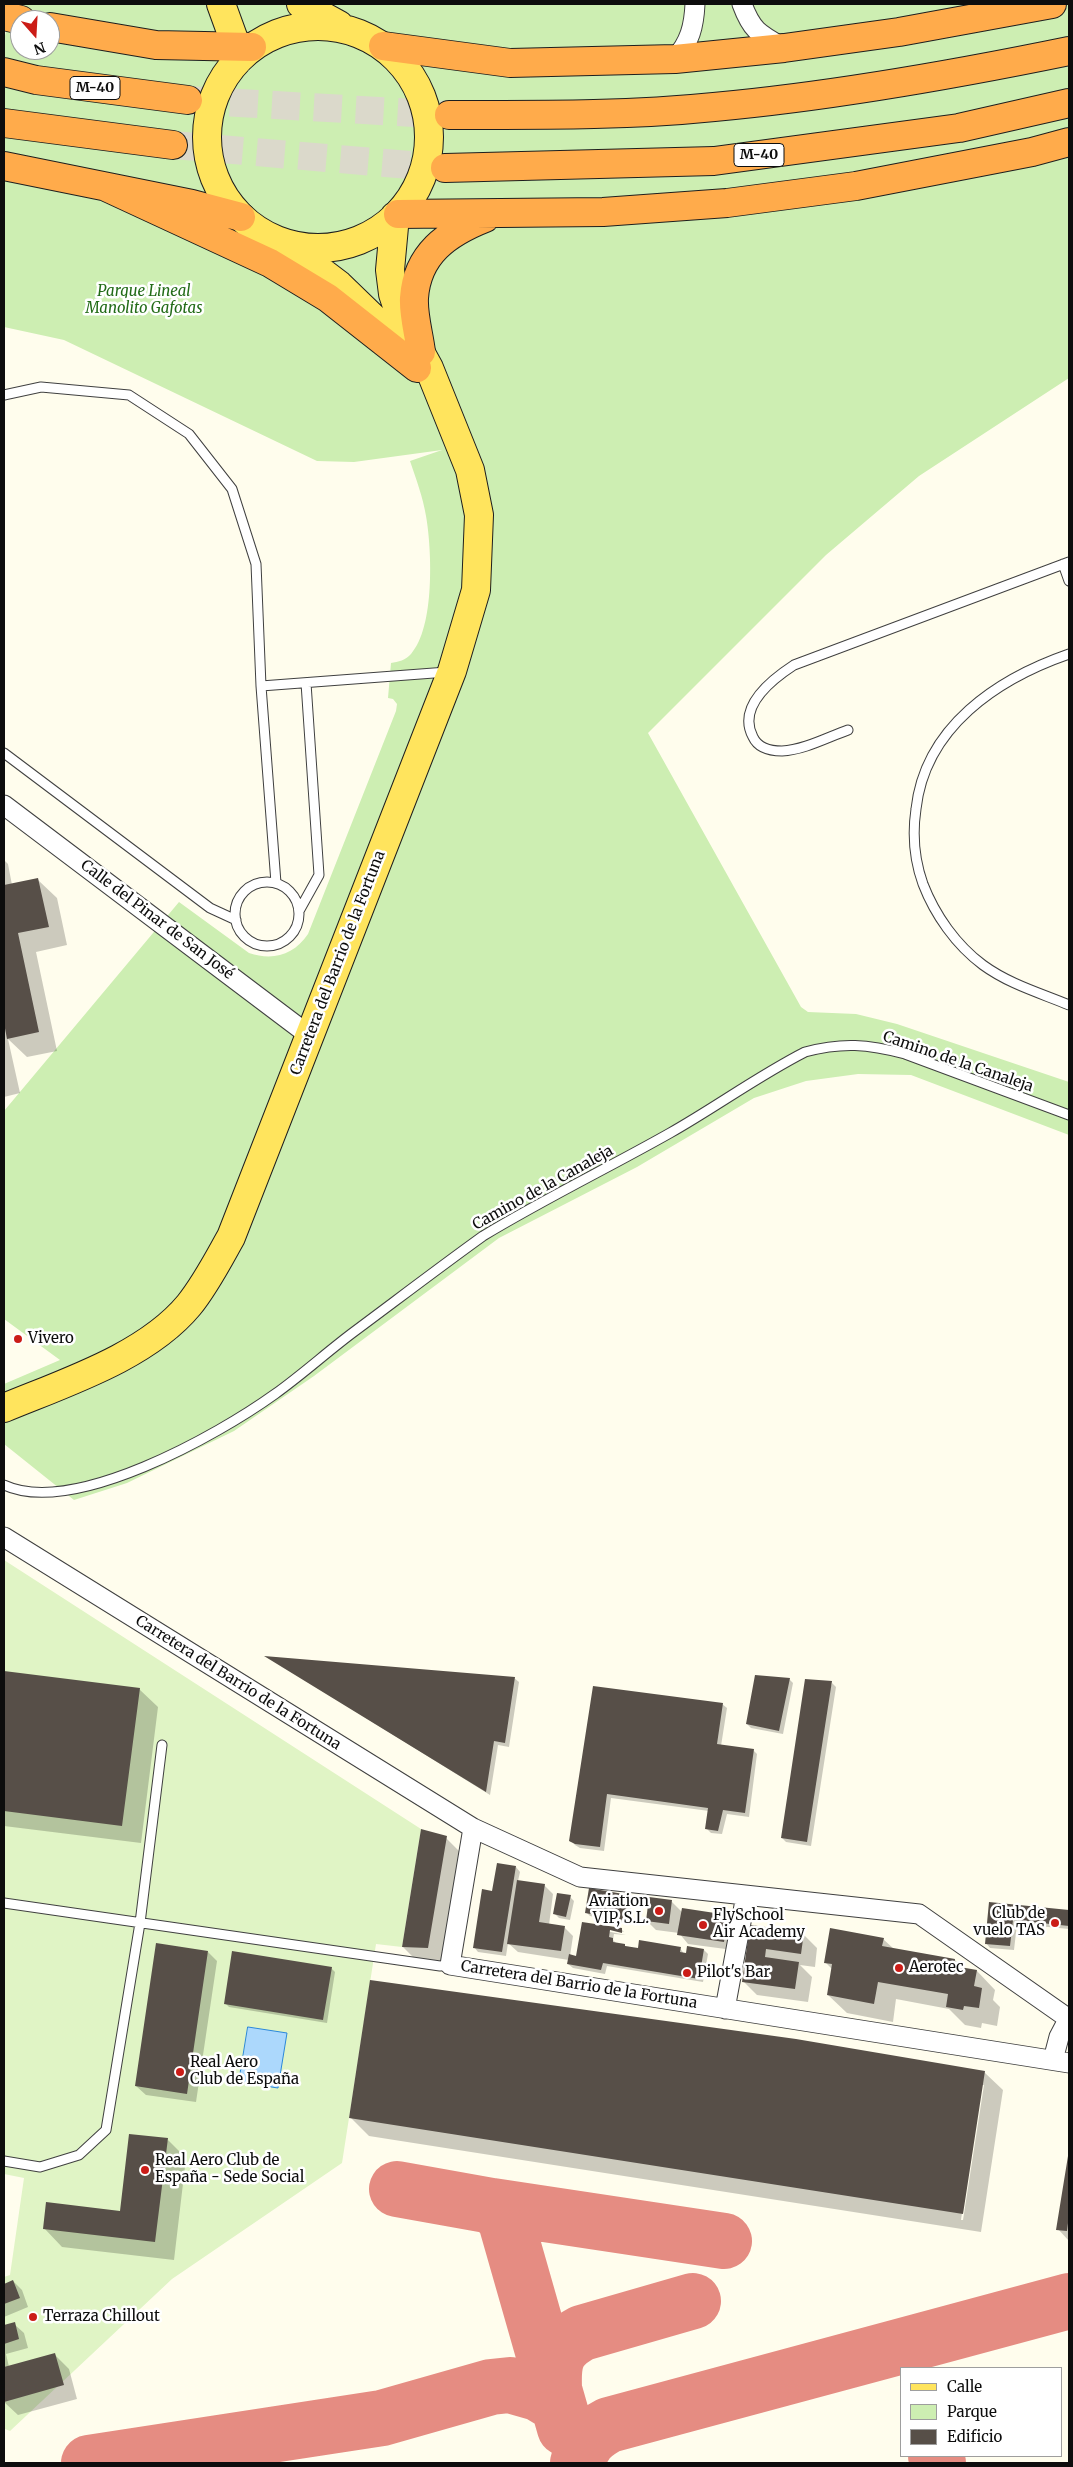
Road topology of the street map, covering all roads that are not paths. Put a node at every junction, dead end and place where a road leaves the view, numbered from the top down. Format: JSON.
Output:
{"nodes":[{"id":1,"x":221,"y":4,"type":"edge"},
{"id":2,"x":301,"y":4,"type":"edge"},
{"id":3,"x":695,"y":4,"type":"edge"},
{"id":4,"x":742,"y":4,"type":"edge"},
{"id":5,"x":1052,"y":4,"type":"edge"},
{"id":6,"x":60,"y":29,"type":"edge"},
{"id":7,"x":347,"y":30,"type":"junction"},
{"id":8,"x":383,"y":46,"type":"junction"},
{"id":9,"x":784,"y":48,"type":"junction"},
{"id":10,"x":243,"y":51,"type":"junction"},
{"id":11,"x":1069,"y":51,"type":"edge"},
{"id":12,"x":675,"y":59,"type":"junction"},
{"id":13,"x":4,"y":72,"type":"edge"},
{"id":14,"x":188,"y":100,"type":"tunnel mouth"},
{"id":15,"x":1069,"y":103,"type":"edge"},
{"id":16,"x":449,"y":115,"type":"tunnel mouth"},
{"id":17,"x":4,"y":123,"type":"edge"},
{"id":18,"x":1069,"y":142,"type":"edge"},
{"id":19,"x":173,"y":145,"type":"tunnel mouth"},
{"id":20,"x":4,"y":166,"type":"edge"},
{"id":21,"x":445,"y":168,"type":"tunnel mouth"},
{"id":22,"x":106,"y":187,"type":"junction"},
{"id":23,"x":397,"y":215,"type":"junction"},
{"id":24,"x":495,"y":215,"type":"junction"},
{"id":25,"x":241,"y":217,"type":"junction"},
{"id":26,"x":282,"y":242,"type":"junction"},
{"id":27,"x":419,"y":360,"type":"junction"},
{"id":28,"x":4,"y":395,"type":"edge"},
{"id":29,"x":1066,"y":563,"type":"edge"},
{"id":30,"x":1069,"y":581,"type":"edge"},
{"id":31,"x":1069,"y":654,"type":"edge"},
{"id":32,"x":452,"y":672,"type":"junction"},
{"id":33,"x":306,"y":683,"type":"junction"},
{"id":34,"x":261,"y":686,"type":"junction"},
{"id":35,"x":848,"y":730,"type":"dead end"},
{"id":36,"x":4,"y":753,"type":"edge"},
{"id":37,"x":4,"y":805,"type":"edge"},
{"id":38,"x":276,"y":883,"type":"junction"},
{"id":39,"x":299,"y":911,"type":"junction"},
{"id":40,"x":236,"y":920,"type":"junction"},
{"id":41,"x":1069,"y":1005,"type":"edge"},
{"id":42,"x":310,"y":1036,"type":"junction"},
{"id":43,"x":1069,"y":1115,"type":"edge"},
{"id":44,"x":4,"y":1408,"type":"edge"},
{"id":45,"x":4,"y":1486,"type":"edge"},
{"id":46,"x":4,"y":1537,"type":"edge"},
{"id":47,"x":162,"y":1745,"type":"dead end"},
{"id":48,"x":473,"y":1828,"type":"junction"},
{"id":49,"x":746,"y":1895,"type":"junction"},
{"id":50,"x":4,"y":1903,"type":"edge"},
{"id":51,"x":140,"y":1923,"type":"junction"},
{"id":52,"x":450,"y":1965,"type":"junction"},
{"id":53,"x":726,"y":2009,"type":"junction"},
{"id":54,"x":1069,"y":2018,"type":"edge"},
{"id":55,"x":1061,"y":2062,"type":"edge"},
{"id":56,"x":4,"y":2161,"type":"edge"}],
"edges":[{"from":1,"to":10,"type":"main road"},
{"from":2,"to":7,"type":"main road"},
{"from":3,"to":12,"type":"street"},
{"from":4,"to":9,"type":"street"},
{"from":5,"to":9,"type":"highway"},
{"from":6,"to":10,"type":"highway"},
{"from":7,"to":8,"type":"main road"},
{"from":7,"to":10,"type":"main road"},
{"from":8,"to":12,"type":"highway"},
{"from":8,"to":23,"type":"main road"},
{"from":9,"to":12,"type":"highway"},
{"from":10,"to":25,"type":"main road"},
{"from":11,"to":16,"type":"highway"},
{"from":13,"to":14,"type":"highway","number":"M-40"},
{"from":15,"to":21,"type":"highway","number":"M-40"},
{"from":17,"to":19,"type":"highway"},
{"from":18,"to":24,"type":"highway"},
{"from":20,"to":22,"type":"highway"},
{"from":22,"to":25,"type":"highway"},
{"from":22,"to":27,"type":"highway"},
{"from":23,"to":24,"type":"highway"},
{"from":23,"to":26,"type":"main road"},
{"from":23,"to":27,"type":"main road","name":"Carretera del Barrio de la Fortuna"},
{"from":24,"to":27,"type":"highway"},
{"from":25,"to":26,"type":"main road"},
{"from":26,"to":27,"type":"main road","name":"Carretera del Barrio de la Fortuna"},
{"from":27,"to":32,"type":"main road","name":"Carretera del Barrio de la Fortuna"},
{"from":28,"to":34,"type":"lane"},
{"from":29,"to":30,"type":"lane"},
{"from":29,"to":35,"type":"lane"},
{"from":31,"to":41,"type":"lane"},
{"from":32,"to":33,"type":"lane"},
{"from":32,"to":42,"type":"main road","name":"Carretera del Barrio de la Fortuna"},
{"from":33,"to":34,"type":"lane"},
{"from":33,"to":39,"type":"lane"},
{"from":34,"to":38,"type":"lane"},
{"from":36,"to":40,"type":"lane"},
{"from":37,"to":42,"type":"street","name":"Calle del Pinar de San José"},
{"from":38,"to":39,"type":"lane"},
{"from":38,"to":40,"type":"lane"},
{"from":39,"to":40,"type":"lane"},
{"from":42,"to":44,"type":"main road","name":"Carretera del Barrio de la Fortuna"},
{"from":43,"to":45,"type":"lane","name":"Camino de la Canaleja"},
{"from":46,"to":48,"type":"street","name":"Carretera del Barrio de la Fortuna"},
{"from":47,"to":51,"type":"lane"},
{"from":48,"to":49,"type":"street","name":"Carretera del Barrio de la Fortuna"},
{"from":48,"to":52,"type":"street","name":"Carretera del Barrio de la Fortuna"},
{"from":49,"to":53,"type":"street"},
{"from":49,"to":54,"type":"street","name":"Carretera del Barrio de la Fortuna"},
{"from":50,"to":51,"type":"lane"},
{"from":51,"to":52,"type":"lane"},
{"from":51,"to":56,"type":"lane"},
{"from":52,"to":53,"type":"street","name":"Carretera del Barrio de la Fortuna"},
{"from":53,"to":55,"type":"street","name":"Carretera del Barrio de la Fortuna"},
{"from":54,"to":55,"type":"street","name":"Carretera del Barrio de la Fortuna"}]}
